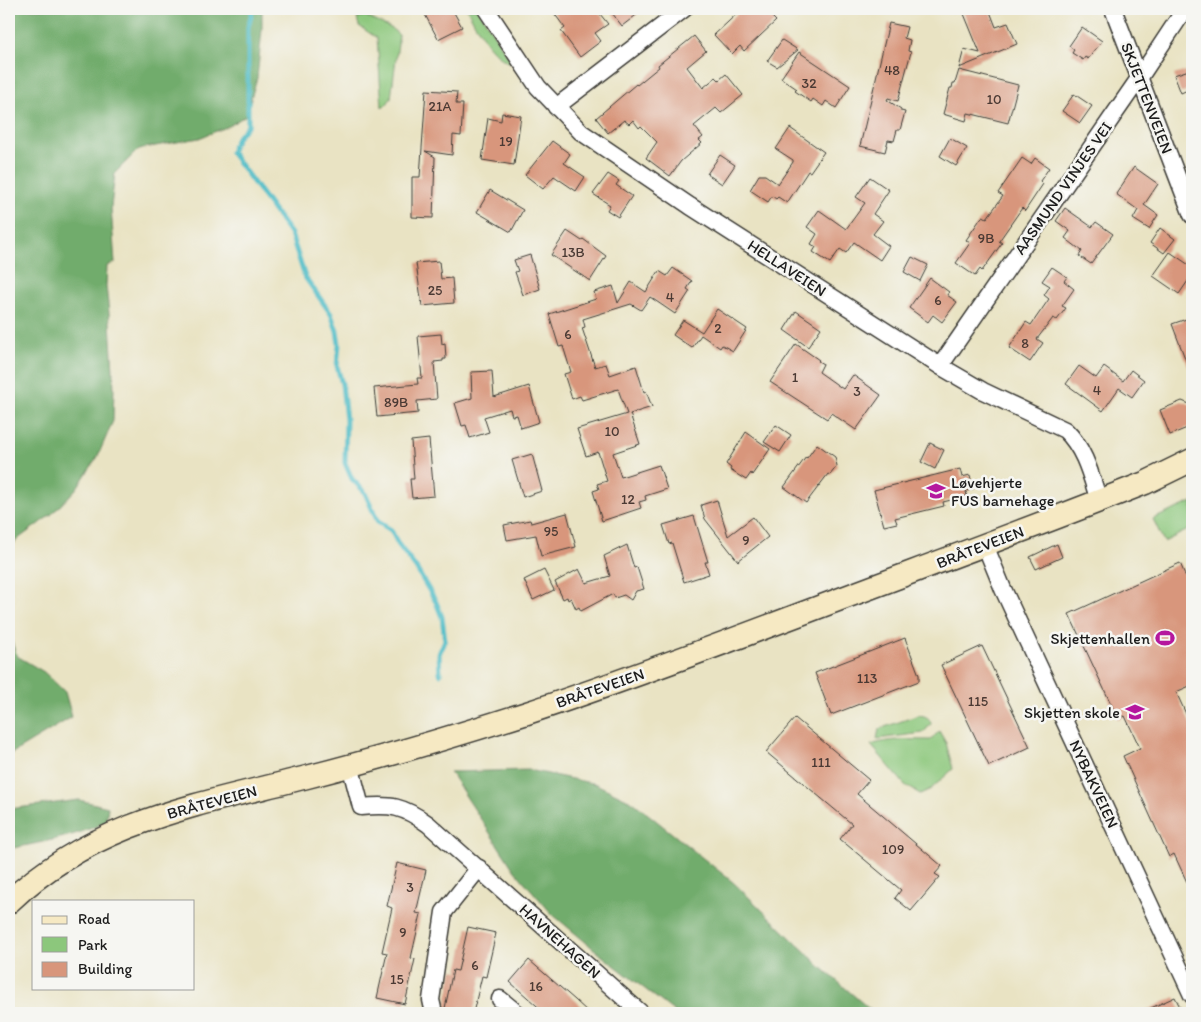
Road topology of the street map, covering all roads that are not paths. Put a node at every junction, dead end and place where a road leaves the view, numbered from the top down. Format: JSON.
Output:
{"nodes":[{"id":1,"x":486,"y":9,"type":"edge"},
{"id":2,"x":684,"y":9,"type":"edge"},
{"id":3,"x":1113,"y":9,"type":"edge"},
{"id":4,"x":1184,"y":9,"type":"edge"},
{"id":5,"x":1140,"y":77,"type":"junction"},
{"id":6,"x":556,"y":107,"type":"junction"},
{"id":7,"x":1192,"y":215,"type":"edge"},
{"id":8,"x":940,"y":366,"type":"junction"},
{"id":9,"x":1192,"y":460,"type":"edge"},
{"id":10,"x":1100,"y":501,"type":"junction"},
{"id":11,"x":985,"y":545,"type":"junction"},
{"id":12,"x":350,"y":766,"type":"junction"},
{"id":13,"x":480,"y":868,"type":"junction"},
{"id":14,"x":9,"y":902,"type":"edge"},
{"id":15,"x":1192,"y":995,"type":"edge"},
{"id":16,"x":500,"y":999,"type":"dead end"},
{"id":17,"x":434,"y":1013,"type":"edge"},
{"id":18,"x":517,"y":1013,"type":"edge"},
{"id":19,"x":641,"y":1013,"type":"edge"}],
"edges":[{"from":1,"to":6,"type":"street","name":"HELLAVEIEN"},
{"from":2,"to":6,"type":"street"},
{"from":3,"to":5,"type":"street","name":"SKJETTENVEIEN"},
{"from":4,"to":5,"type":"street","name":"AASMUND VINJES VEI"},
{"from":5,"to":7,"type":"street","name":"SKJETTENVEIEN"},
{"from":5,"to":8,"type":"street","name":"AASMUND VINJES VEI"},
{"from":6,"to":8,"type":"street","name":"HELLAVEIEN"},
{"from":8,"to":10,"type":"street","name":"HELLAVEIEN"},
{"from":9,"to":10,"type":"main road","name":"BRÅTEVEIEN"},
{"from":10,"to":11,"type":"main road","name":"BRÅTEVEIEN"},
{"from":11,"to":12,"type":"main road","name":"BRÅTEVEIEN"},
{"from":11,"to":15,"type":"street","name":"NYBAKVEIEN"},
{"from":12,"to":13,"type":"street","name":"HAVNEHAGEN"},
{"from":12,"to":14,"type":"main road","name":"BRÅTEVEIEN"},
{"from":13,"to":17,"type":"street"},
{"from":13,"to":19,"type":"street","name":"HAVNEHAGEN"},
{"from":16,"to":18,"type":"street"}]}
